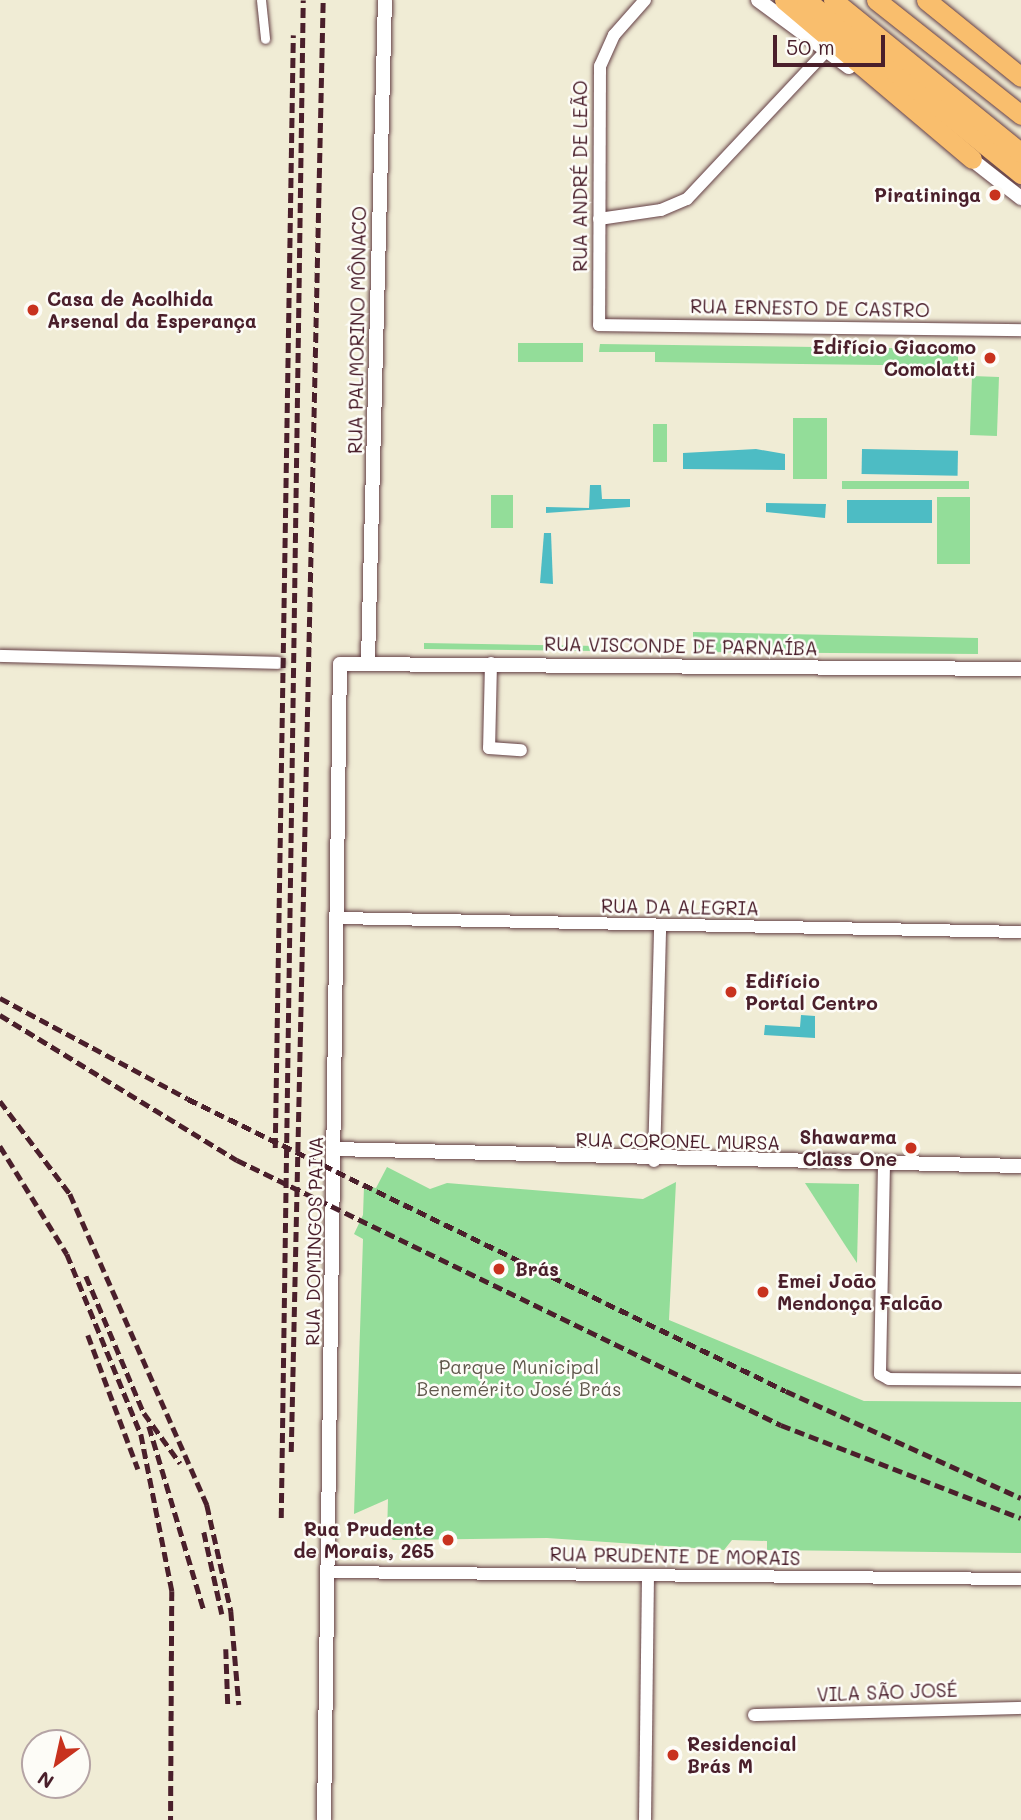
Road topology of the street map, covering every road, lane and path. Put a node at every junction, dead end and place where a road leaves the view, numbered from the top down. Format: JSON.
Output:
{"nodes":[{"id":1,"x":261,"y":0,"type":"edge"},
{"id":2,"x":385,"y":0,"type":"edge"},
{"id":3,"x":645,"y":0,"type":"edge"},
{"id":4,"x":758,"y":0,"type":"edge"},
{"id":5,"x":784,"y":0,"type":"edge"},
{"id":6,"x":806,"y":0,"type":"edge"},
{"id":7,"x":833,"y":0,"type":"edge"},
{"id":8,"x":876,"y":0,"type":"edge"},
{"id":9,"x":926,"y":0,"type":"edge"},
{"id":10,"x":265,"y":39,"type":"dead end"},
{"id":11,"x":827,"y":50,"type":"junction"},
{"id":12,"x":1021,"y":77,"type":"edge"},
{"id":13,"x":1021,"y":115,"type":"edge"},
{"id":14,"x":1021,"y":153,"type":"edge"},
{"id":15,"x":972,"y":159,"type":"junction"},
{"id":16,"x":1021,"y":174,"type":"edge"},
{"id":17,"x":1021,"y":198,"type":"edge"},
{"id":18,"x":599,"y":219,"type":"junction"},
{"id":19,"x":599,"y":325,"type":"joint"},
{"id":20,"x":1021,"y":330,"type":"edge"},
{"id":21,"x":0,"y":656,"type":"edge"},
{"id":22,"x":368,"y":661,"type":"junction"},
{"id":23,"x":341,"y":662,"type":"joint"},
{"id":24,"x":278,"y":663,"type":"dead end"},
{"id":25,"x":491,"y":663,"type":"junction"},
{"id":26,"x":1021,"y":669,"type":"edge"},
{"id":27,"x":521,"y":750,"type":"dead end"},
{"id":28,"x":338,"y":918,"type":"junction"},
{"id":29,"x":660,"y":926,"type":"junction"},
{"id":30,"x":1021,"y":932,"type":"edge"},
{"id":31,"x":334,"y":1149,"type":"junction"},
{"id":32,"x":654,"y":1161,"type":"junction"},
{"id":33,"x":884,"y":1164,"type":"junction"},
{"id":34,"x":1021,"y":1166,"type":"edge"},
{"id":35,"x":1021,"y":1380,"type":"edge"},
{"id":36,"x":329,"y":1572,"type":"junction"},
{"id":37,"x":648,"y":1575,"type":"junction"},
{"id":38,"x":1021,"y":1579,"type":"edge"},
{"id":39,"x":1021,"y":1708,"type":"edge"},
{"id":40,"x":754,"y":1715,"type":"dead end"},
{"id":41,"x":324,"y":1820,"type":"edge"},
{"id":42,"x":645,"y":1820,"type":"edge"}],
"edges":[{"from":1,"to":10,"type":"street"},
{"from":2,"to":22,"type":"street","name":"RUA PALMORINO MÔNACO"},
{"from":3,"to":18,"type":"street","name":"RUA ANDRÉ DE LEÃO"},
{"from":4,"to":11,"type":"street"},
{"from":5,"to":15,"type":"main road"},
{"from":6,"to":16,"type":"main road"},
{"from":7,"to":14,"type":"main road"},
{"from":8,"to":13,"type":"main road"},
{"from":9,"to":12,"type":"main road"},
{"from":11,"to":15,"type":"street"},
{"from":11,"to":18,"type":"street"},
{"from":15,"to":17,"type":"street"},
{"from":18,"to":19,"type":"street","name":"RUA ANDRÉ DE LEÃO"},
{"from":19,"to":20,"type":"street","name":"RUA ERNESTO DE CASTRO"},
{"from":21,"to":24,"type":"street"},
{"from":22,"to":23,"type":"street","name":"RUA VISCONDE DE PARNAÍBA"},
{"from":22,"to":25,"type":"street","name":"RUA VISCONDE DE PARNAÍBA"},
{"from":23,"to":28,"type":"street","name":"RUA DOMINGOS PAIVA"},
{"from":25,"to":26,"type":"street","name":"RUA VISCONDE DE PARNAÍBA"},
{"from":25,"to":27,"type":"street"},
{"from":28,"to":29,"type":"street","name":"RUA DA ALEGRIA"},
{"from":28,"to":31,"type":"street","name":"RUA DOMINGOS PAIVA"},
{"from":29,"to":30,"type":"street","name":"RUA DA ALEGRIA"},
{"from":29,"to":32,"type":"street"},
{"from":31,"to":32,"type":"street","name":"RUA CORONEL MURSA"},
{"from":31,"to":36,"type":"street","name":"RUA DOMINGOS PAIVA"},
{"from":32,"to":33,"type":"street","name":"RUA CORONEL MURSA"},
{"from":33,"to":34,"type":"street","name":"RUA CORONEL MURSA"},
{"from":33,"to":35,"type":"street"},
{"from":36,"to":37,"type":"street","name":"RUA PRUDENTE DE MORAIS"},
{"from":36,"to":41,"type":"street","name":"RUA DOMINGOS PAIVA"},
{"from":37,"to":38,"type":"street","name":"RUA PRUDENTE DE MORAIS"},
{"from":37,"to":42,"type":"street"},
{"from":39,"to":40,"type":"street","name":"VILA SÃO JOSÉ"}]}
